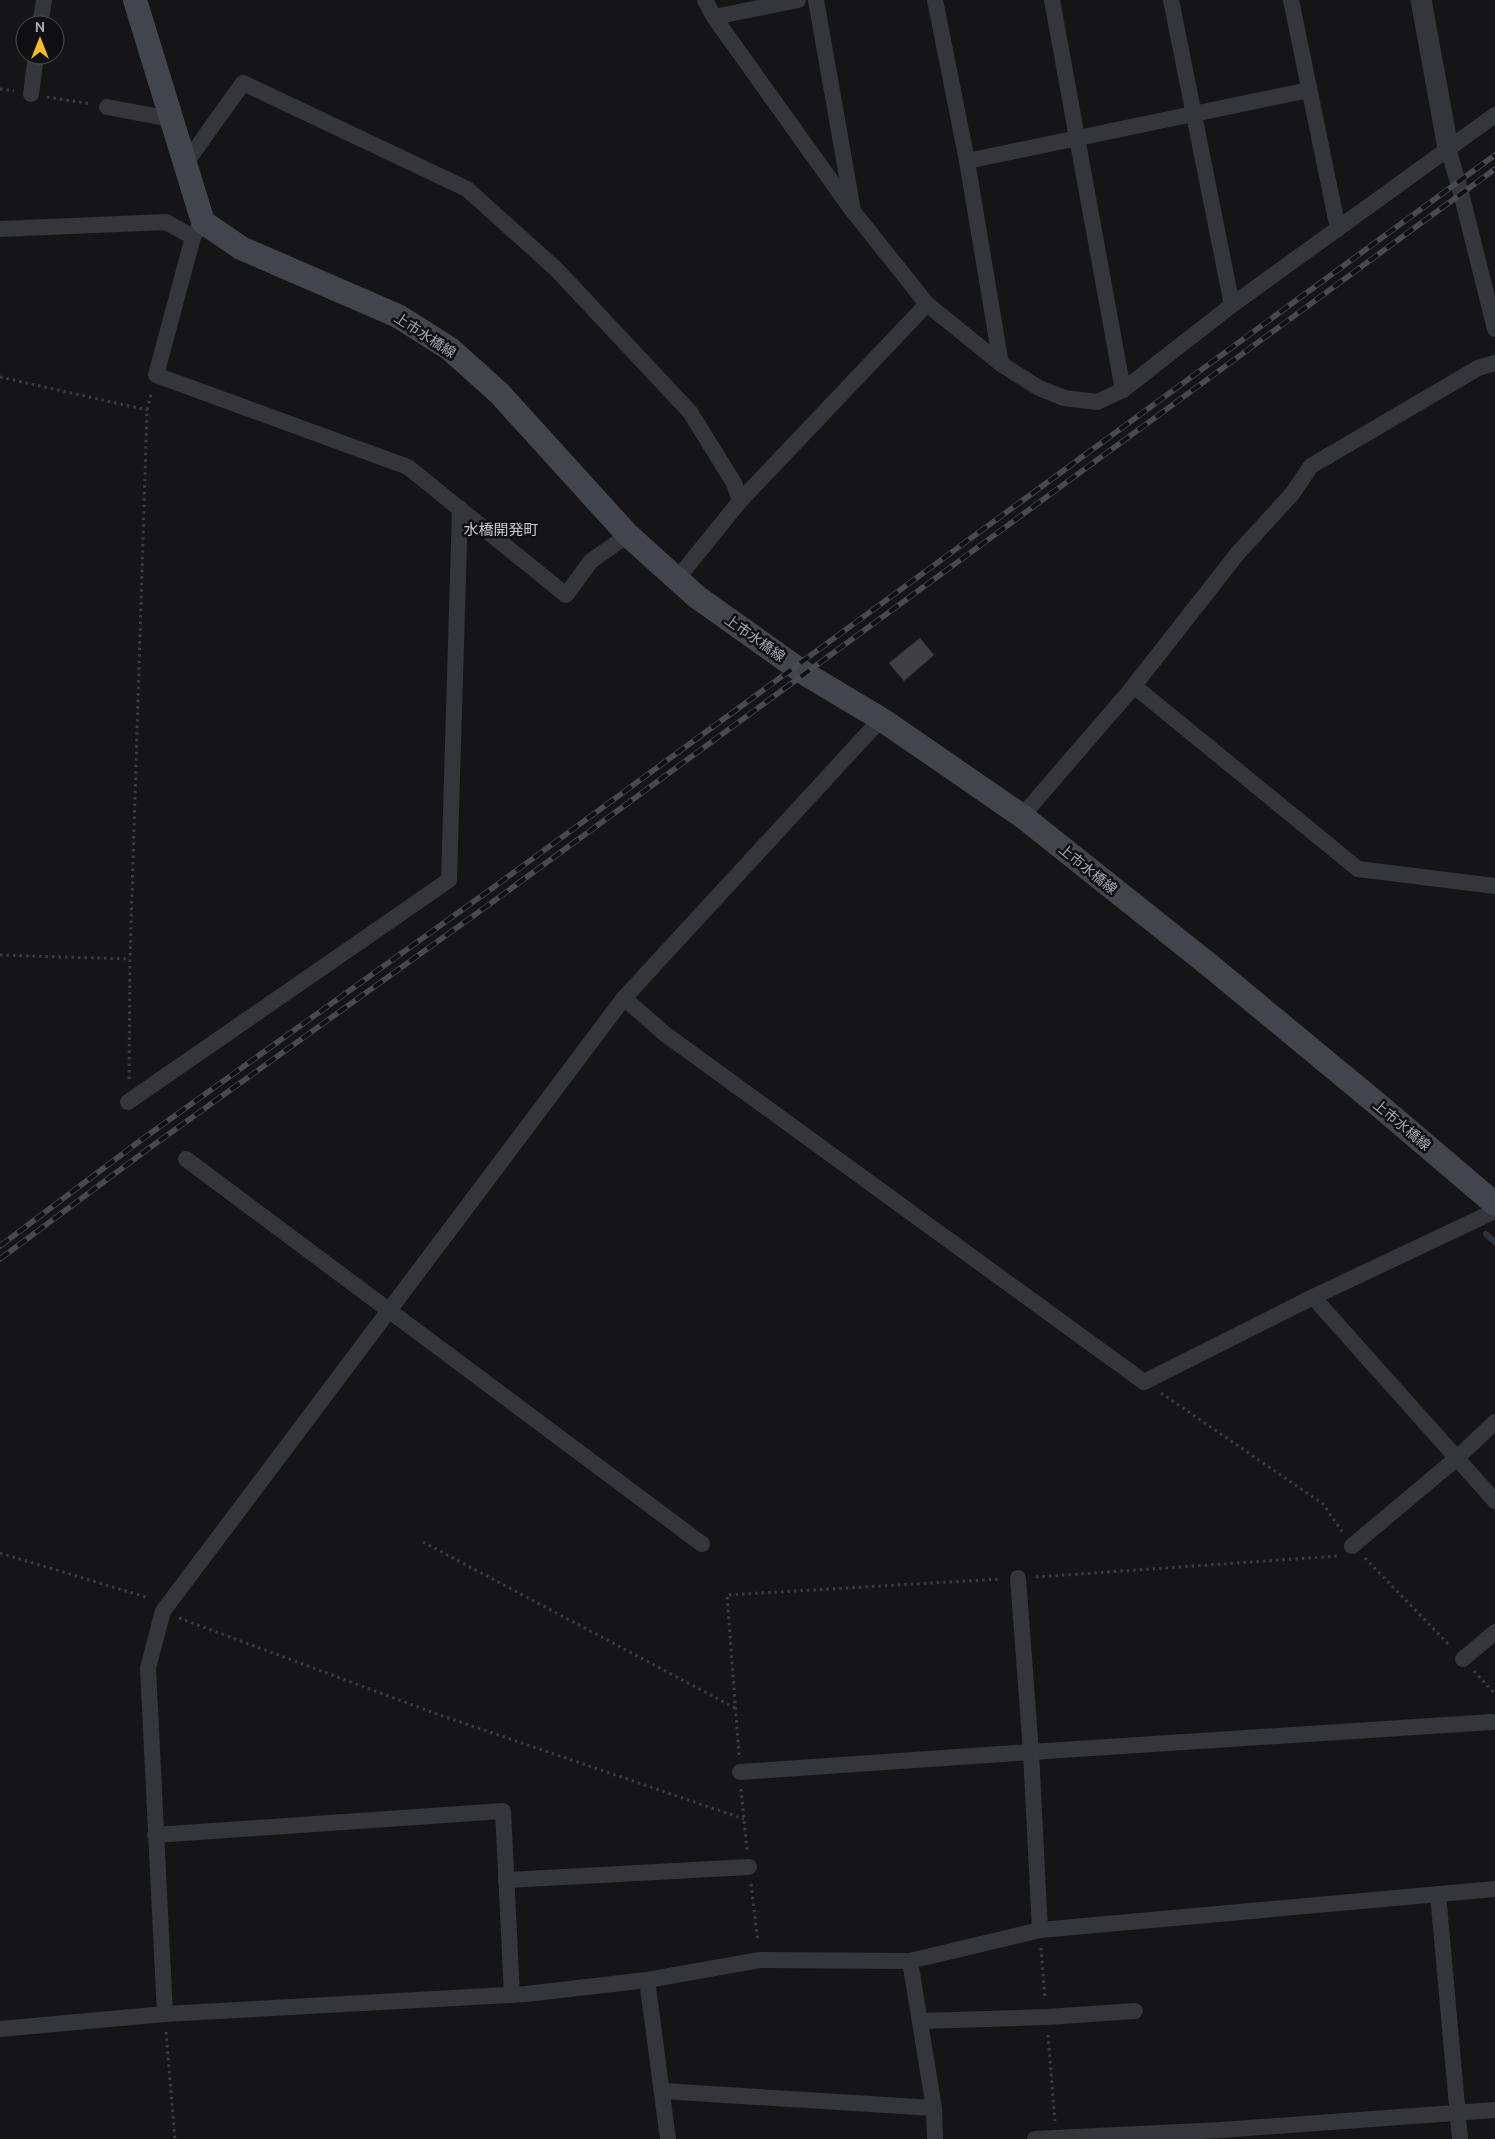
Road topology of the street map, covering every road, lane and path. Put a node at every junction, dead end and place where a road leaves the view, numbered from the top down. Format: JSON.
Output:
{"nodes":[{"id":1,"x":44,"y":0,"type":"edge"},
{"id":2,"x":135,"y":0,"type":"edge"},
{"id":3,"x":705,"y":0,"type":"edge"},
{"id":4,"x":798,"y":0,"type":"edge"},
{"id":5,"x":816,"y":0,"type":"edge"},
{"id":6,"x":935,"y":0,"type":"edge"},
{"id":7,"x":1052,"y":0,"type":"edge"},
{"id":8,"x":1171,"y":0,"type":"edge"},
{"id":9,"x":1290,"y":0,"type":"edge"},
{"id":10,"x":1421,"y":0,"type":"edge"},
{"id":11,"x":42,"y":15,"type":"edge"},
{"id":12,"x":714,"y":17,"type":"junction"},
{"id":13,"x":35,"y":65,"type":"edge"},
{"id":14,"x":0,"y":89,"type":"edge"},
{"id":15,"x":1309,"y":90,"type":"junction"},
{"id":16,"x":31,"y":94,"type":"junction"},
{"id":17,"x":107,"y":107,"type":"joint"},
{"id":18,"x":1194,"y":114,"type":"junction"},
{"id":19,"x":1495,"y":115,"type":"edge"},
{"id":20,"x":171,"y":119,"type":"junction"},
{"id":21,"x":1077,"y":138,"type":"junction"},
{"id":22,"x":1448,"y":148,"type":"junction"},
{"id":23,"x":967,"y":161,"type":"junction"},
{"id":24,"x":185,"y":164,"type":"junction"},
{"id":25,"x":852,"y":210,"type":"junction"},
{"id":26,"x":0,"y":229,"type":"edge"},
{"id":27,"x":198,"y":229,"type":"junction"},
{"id":28,"x":1338,"y":229,"type":"junction"},
{"id":29,"x":927,"y":304,"type":"junction"},
{"id":30,"x":1232,"y":305,"type":"junction"},
{"id":31,"x":1495,"y":329,"type":"edge"},
{"id":32,"x":1495,"y":363,"type":"edge"},
{"id":33,"x":1001,"y":364,"type":"junction"},
{"id":34,"x":156,"y":375,"type":"junction"},
{"id":35,"x":0,"y":377,"type":"edge"},
{"id":36,"x":1123,"y":390,"type":"junction"},
{"id":37,"x":147,"y":410,"type":"junction"},
{"id":38,"x":740,"y":501,"type":"junction"},
{"id":39,"x":460,"y":508,"type":"junction"},
{"id":40,"x":628,"y":535,"type":"junction"},
{"id":41,"x":677,"y":579,"type":"junction"},
{"id":42,"x":1134,"y":686,"type":"junction"},
{"id":43,"x":881,"y":719,"type":"junction"},
{"id":44,"x":1022,"y":816,"type":"junction"},
{"id":45,"x":1495,"y":886,"type":"edge"},
{"id":46,"x":0,"y":955,"type":"edge"},
{"id":47,"x":130,"y":959,"type":"junction"},
{"id":48,"x":624,"y":998,"type":"junction"},
{"id":49,"x":128,"y":1102,"type":"joint"},
{"id":50,"x":186,"y":1159,"type":"dead end"},
{"id":51,"x":1495,"y":1204,"type":"edge"},
{"id":52,"x":1495,"y":1211,"type":"edge"},
{"id":53,"x":1313,"y":1296,"type":"junction"},
{"id":54,"x":390,"y":1310,"type":"junction"},
{"id":55,"x":1144,"y":1382,"type":"junction"},
{"id":56,"x":1495,"y":1422,"type":"edge"},
{"id":57,"x":1457,"y":1458,"type":"junction"},
{"id":58,"x":1495,"y":1501,"type":"edge"},
{"id":59,"x":423,"y":1542,"type":"dead end"},
{"id":60,"x":702,"y":1544,"type":"dead end"},
{"id":61,"x":1352,"y":1546,"type":"junction"},
{"id":62,"x":0,"y":1553,"type":"edge"},
{"id":63,"x":1018,"y":1578,"type":"junction"},
{"id":64,"x":163,"y":1611,"type":"junction"},
{"id":65,"x":1495,"y":1632,"type":"edge"},
{"id":66,"x":1463,"y":1659,"type":"junction"},
{"id":67,"x":1495,"y":1694,"type":"edge"},
{"id":68,"x":736,"y":1708,"type":"junction"},
{"id":69,"x":1492,"y":1722,"type":"dead end"},
{"id":70,"x":1031,"y":1752,"type":"junction"},
{"id":71,"x":740,"y":1772,"type":"junction"},
{"id":72,"x":744,"y":1819,"type":"junction"},
{"id":73,"x":155,"y":1835,"type":"junction"},
{"id":74,"x":749,"y":1867,"type":"junction"},
{"id":75,"x":506,"y":1880,"type":"junction"},
{"id":76,"x":1495,"y":1889,"type":"edge"},
{"id":77,"x":1438,"y":1894,"type":"junction"},
{"id":78,"x":1040,"y":1930,"type":"junction"},
{"id":79,"x":760,"y":1960,"type":"junction"},
{"id":80,"x":910,"y":1961,"type":"junction"},
{"id":81,"x":648,"y":1980,"type":"junction"},
{"id":82,"x":512,"y":1995,"type":"junction"},
{"id":83,"x":1135,"y":2011,"type":"dead end"},
{"id":84,"x":165,"y":2014,"type":"junction"},
{"id":85,"x":920,"y":2021,"type":"junction"},
{"id":86,"x":0,"y":2029,"type":"edge"},
{"id":87,"x":662,"y":2091,"type":"junction"},
{"id":88,"x":934,"y":2108,"type":"junction"},
{"id":89,"x":1495,"y":2110,"type":"edge"},
{"id":90,"x":1459,"y":2112,"type":"junction"},
{"id":91,"x":175,"y":2139,"type":"edge"},
{"id":92,"x":668,"y":2139,"type":"edge"},
{"id":93,"x":935,"y":2139,"type":"edge"},
{"id":94,"x":1036,"y":2139,"type":"edge"},
{"id":95,"x":1460,"y":2139,"type":"edge"}],
"edges":[{"from":1,"to":11,"type":"street"},
{"from":2,"to":20,"type":"main road"},
{"from":3,"to":12,"type":"street"},
{"from":4,"to":12,"type":"street"},
{"from":5,"to":25,"type":"street"},
{"from":6,"to":23,"type":"street"},
{"from":7,"to":21,"type":"street"},
{"from":8,"to":18,"type":"street"},
{"from":9,"to":15,"type":"street"},
{"from":10,"to":22,"type":"street"},
{"from":12,"to":25,"type":"street"},
{"from":13,"to":16,"type":"street"},
{"from":14,"to":16,"type":"path"},
{"from":15,"to":18,"type":"street"},
{"from":15,"to":28,"type":"street"},
{"from":16,"to":17,"type":"path"},
{"from":17,"to":20,"type":"street"},
{"from":18,"to":21,"type":"street"},
{"from":18,"to":30,"type":"street"},
{"from":19,"to":22,"type":"street"},
{"from":20,"to":24,"type":"main road"},
{"from":21,"to":23,"type":"street"},
{"from":21,"to":36,"type":"street"},
{"from":22,"to":28,"type":"street"},
{"from":22,"to":31,"type":"street"},
{"from":23,"to":33,"type":"street"},
{"from":24,"to":27,"type":"main road"},
{"from":24,"to":38,"type":"street"},
{"from":25,"to":29,"type":"street"},
{"from":26,"to":27,"type":"street"},
{"from":27,"to":34,"type":"street"},
{"from":27,"to":40,"type":"main road","name":"上市水橋線"},
{"from":28,"to":30,"type":"street"},
{"from":29,"to":33,"type":"street"},
{"from":29,"to":38,"type":"street"},
{"from":30,"to":36,"type":"street"},
{"from":32,"to":42,"type":"street"},
{"from":33,"to":36,"type":"street"},
{"from":34,"to":37,"type":"path"},
{"from":34,"to":39,"type":"street"},
{"from":35,"to":37,"type":"path"},
{"from":37,"to":47,"type":"path"},
{"from":38,"to":41,"type":"street"},
{"from":39,"to":40,"type":"street"},
{"from":39,"to":49,"type":"street"},
{"from":40,"to":41,"type":"main road","name":"上市水橋線"},
{"from":41,"to":43,"type":"main road","name":"上市水橋線"},
{"from":42,"to":44,"type":"street"},
{"from":42,"to":45,"type":"street"},
{"from":43,"to":44,"type":"main road","name":"上市水橋線"},
{"from":43,"to":48,"type":"street"},
{"from":44,"to":51,"type":"main road","name":"上市水橋線"},
{"from":46,"to":47,"type":"path"},
{"from":47,"to":49,"type":"path"},
{"from":48,"to":54,"type":"street"},
{"from":48,"to":55,"type":"street"},
{"from":50,"to":54,"type":"street"},
{"from":52,"to":53,"type":"street"},
{"from":53,"to":55,"type":"street"},
{"from":53,"to":57,"type":"street"},
{"from":54,"to":60,"type":"street"},
{"from":54,"to":64,"type":"street"},
{"from":55,"to":61,"type":"path"},
{"from":56,"to":57,"type":"street"},
{"from":57,"to":58,"type":"street"},
{"from":57,"to":61,"type":"street"},
{"from":59,"to":68,"type":"path"},
{"from":61,"to":63,"type":"path"},
{"from":61,"to":66,"type":"path"},
{"from":62,"to":64,"type":"path"},
{"from":63,"to":68,"type":"path"},
{"from":63,"to":70,"type":"street"},
{"from":64,"to":72,"type":"path"},
{"from":64,"to":73,"type":"street"},
{"from":65,"to":66,"type":"street"},
{"from":66,"to":67,"type":"path"},
{"from":68,"to":71,"type":"path"},
{"from":69,"to":70,"type":"street"},
{"from":70,"to":71,"type":"street"},
{"from":70,"to":78,"type":"street"},
{"from":71,"to":72,"type":"path"},
{"from":72,"to":74,"type":"path"},
{"from":73,"to":75,"type":"street"},
{"from":73,"to":84,"type":"street"},
{"from":74,"to":75,"type":"street"},
{"from":74,"to":79,"type":"path"},
{"from":75,"to":82,"type":"street"},
{"from":76,"to":77,"type":"street"},
{"from":77,"to":78,"type":"street"},
{"from":77,"to":90,"type":"street"},
{"from":78,"to":80,"type":"street"},
{"from":79,"to":80,"type":"street"},
{"from":79,"to":81,"type":"street"},
{"from":80,"to":85,"type":"street"},
{"from":81,"to":82,"type":"street"},
{"from":81,"to":87,"type":"street"},
{"from":82,"to":84,"type":"street"},
{"from":83,"to":85,"type":"street"},
{"from":84,"to":86,"type":"street"},
{"from":84,"to":91,"type":"path"},
{"from":85,"to":88,"type":"street"},
{"from":87,"to":88,"type":"street"},
{"from":87,"to":92,"type":"street"},
{"from":88,"to":93,"type":"street"},
{"from":89,"to":90,"type":"street"},
{"from":90,"to":94,"type":"street"},
{"from":90,"to":95,"type":"street"}]}
